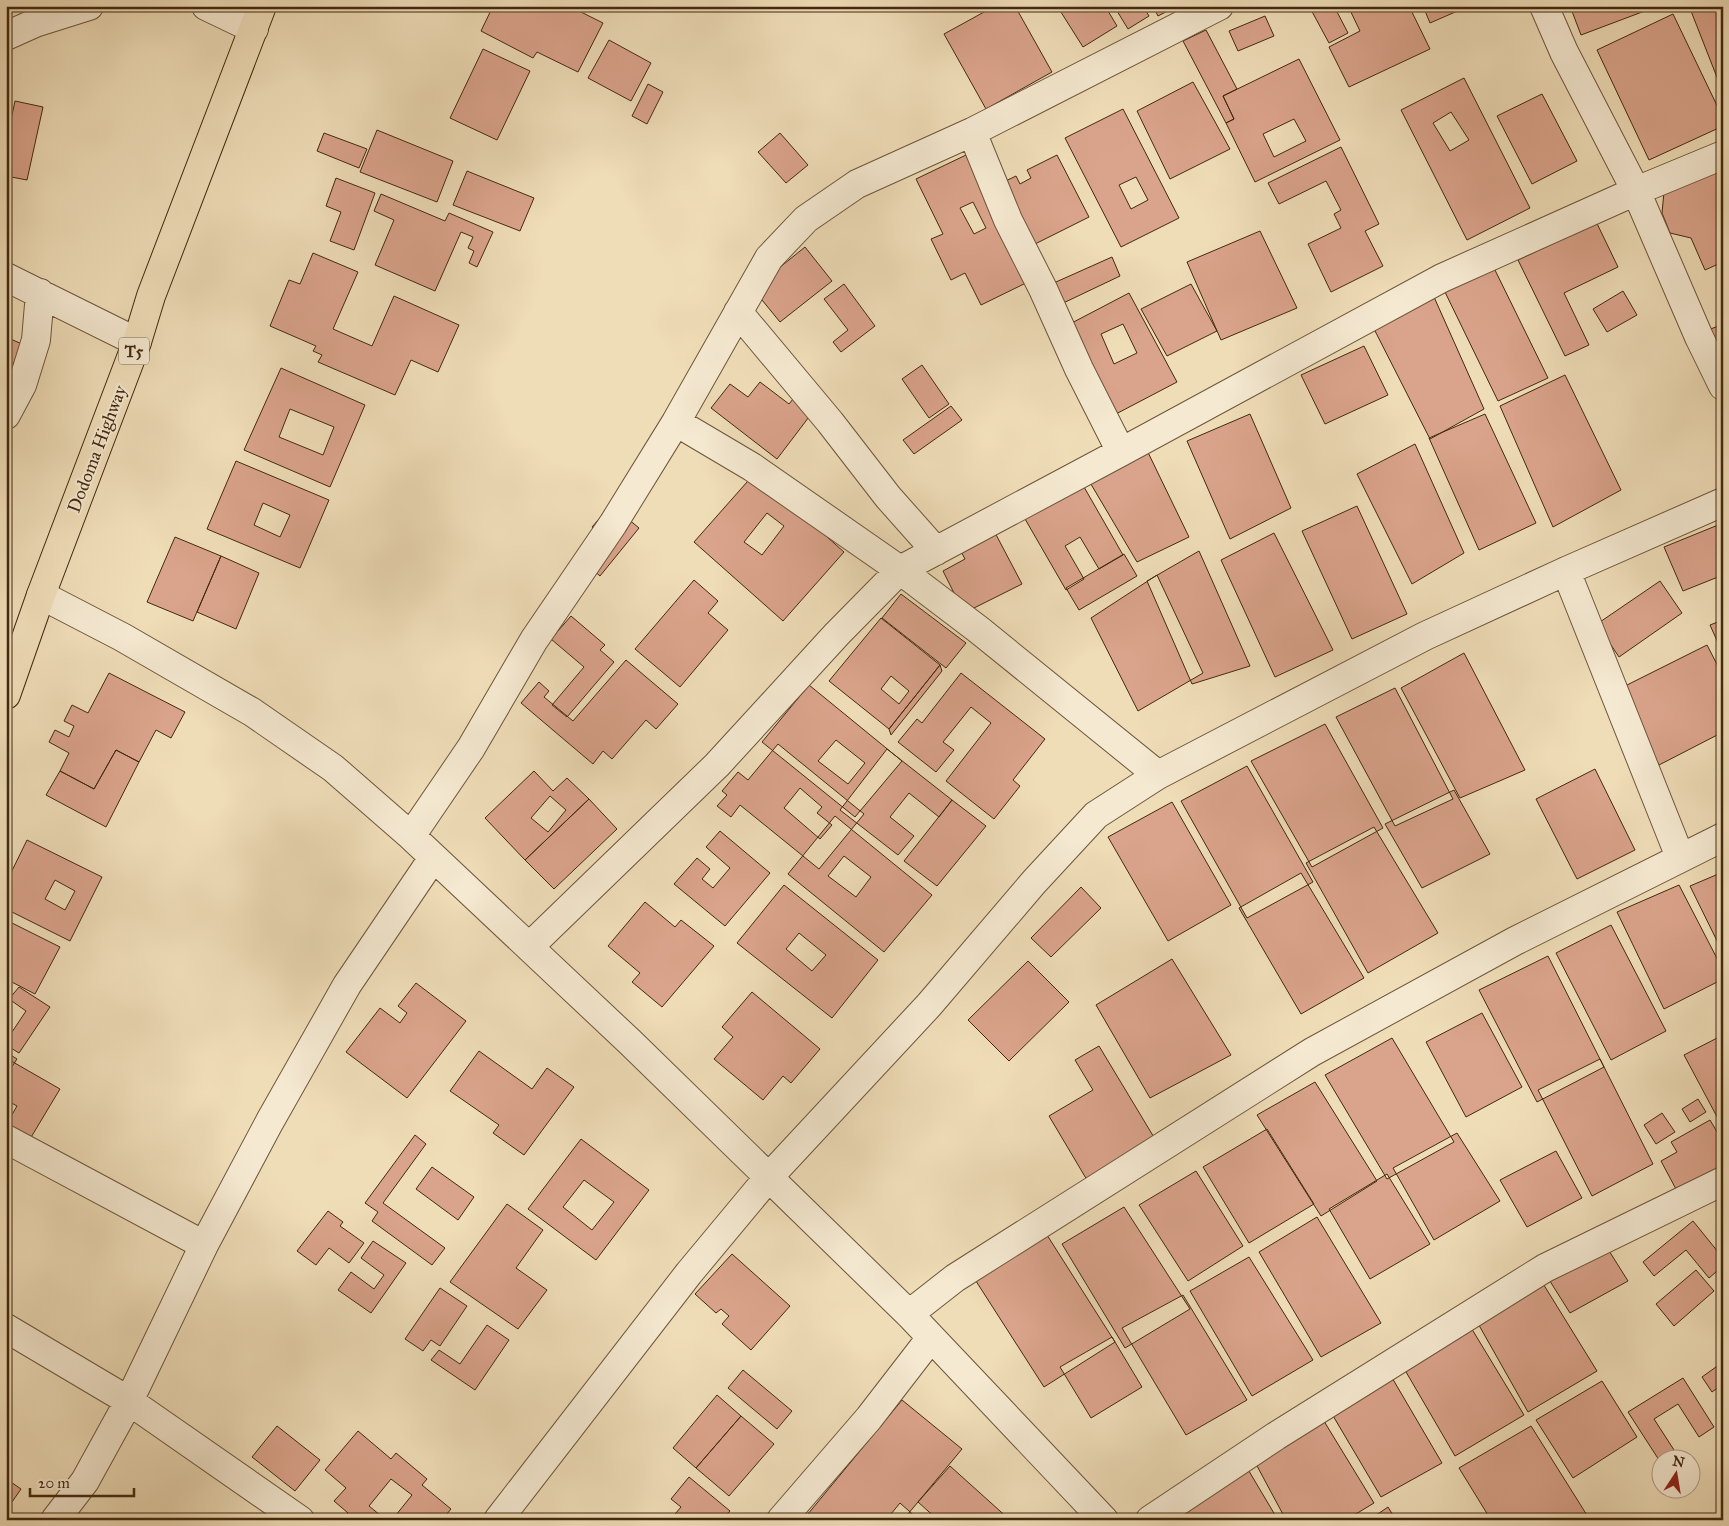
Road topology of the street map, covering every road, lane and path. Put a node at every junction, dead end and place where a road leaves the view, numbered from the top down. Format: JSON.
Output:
{"nodes":[{"id":1,"x":89,"y":6,"type":"edge"},
{"id":2,"x":206,"y":6,"type":"edge"},
{"id":3,"x":1219,"y":6,"type":"edge"},
{"id":4,"x":1544,"y":6,"type":"edge"},
{"id":5,"x":258,"y":18,"type":"edge"},
{"id":6,"x":6,"y":36,"type":"edge"},
{"id":7,"x":972,"y":132,"type":"junction"},
{"id":8,"x":1723,"y":155,"type":"edge"},
{"id":9,"x":1636,"y":191,"type":"junction"},
{"id":10,"x":6,"y":278,"type":"edge"},
{"id":11,"x":40,"y":293,"type":"junction"},
{"id":12,"x":738,"y":312,"type":"junction"},
{"id":13,"x":137,"y":342,"type":"junction"},
{"id":14,"x":1723,"y":386,"type":"edge"},
{"id":15,"x":6,"y":415,"type":"edge"},
{"id":16,"x":676,"y":422,"type":"junction"},
{"id":17,"x":1120,"y":452,"type":"junction"},
{"id":18,"x":1723,"y":502,"type":"edge"},
{"id":19,"x":936,"y":551,"type":"junction"},
{"id":20,"x":900,"y":570,"type":"junction"},
{"id":21,"x":1566,"y":571,"type":"junction"},
{"id":22,"x":41,"y":596,"type":"junction"},
{"id":23,"x":6,"y":695,"type":"edge"},
{"id":24,"x":1158,"y":775,"type":"junction"},
{"id":25,"x":411,"y":836,"type":"junction"},
{"id":26,"x":1723,"y":837,"type":"edge"},
{"id":27,"x":433,"y":858,"type":"junction"},
{"id":28,"x":1680,"y":858,"type":"junction"},
{"id":29,"x":529,"y":947,"type":"junction"},
{"id":30,"x":6,"y":1139,"type":"edge"},
{"id":31,"x":768,"y":1178,"type":"junction"},
{"id":32,"x":1723,"y":1181,"type":"edge"},
{"id":33,"x":204,"y":1245,"type":"junction"},
{"id":34,"x":909,"y":1314,"type":"junction"},
{"id":35,"x":6,"y":1328,"type":"edge"},
{"id":36,"x":930,"y":1339,"type":"junction"},
{"id":37,"x":128,"y":1401,"type":"junction"},
{"id":38,"x":55,"y":1520,"type":"edge"},
{"id":39,"x":300,"y":1520,"type":"edge"},
{"id":40,"x":498,"y":1520,"type":"edge"},
{"id":41,"x":781,"y":1520,"type":"edge"},
{"id":42,"x":1104,"y":1520,"type":"edge"},
{"id":43,"x":1150,"y":1520,"type":"edge"}],
"edges":[{"from":1,"to":6,"type":"street"},
{"from":2,"to":5,"type":"street"},
{"from":3,"to":7,"type":"street"},
{"from":4,"to":9,"type":"street"},
{"from":5,"to":13,"type":"highway","name":"Dodoma Highway","number":"T5"},
{"from":7,"to":12,"type":"street"},
{"from":7,"to":17,"type":"street"},
{"from":8,"to":9,"type":"street"},
{"from":9,"to":14,"type":"street"},
{"from":9,"to":17,"type":"street"},
{"from":10,"to":11,"type":"street"},
{"from":11,"to":13,"type":"street"},
{"from":11,"to":15,"type":"street"},
{"from":12,"to":16,"type":"street"},
{"from":12,"to":19,"type":"street"},
{"from":13,"to":22,"type":"highway","name":"Dodoma Highway","number":"T5"},
{"from":16,"to":20,"type":"street"},
{"from":16,"to":25,"type":"street"},
{"from":17,"to":19,"type":"street"},
{"from":18,"to":21,"type":"street"},
{"from":19,"to":20,"type":"street"},
{"from":20,"to":24,"type":"street"},
{"from":20,"to":29,"type":"street"},
{"from":21,"to":24,"type":"street"},
{"from":21,"to":28,"type":"street"},
{"from":22,"to":23,"type":"highway","name":"Dodoma Highway","number":"T5"},
{"from":22,"to":25,"type":"street"},
{"from":24,"to":31,"type":"street"},
{"from":25,"to":27,"type":"street"},
{"from":26,"to":28,"type":"street"},
{"from":27,"to":29,"type":"street"},
{"from":27,"to":33,"type":"street"},
{"from":28,"to":34,"type":"street"},
{"from":29,"to":31,"type":"street"},
{"from":30,"to":33,"type":"street"},
{"from":31,"to":34,"type":"street"},
{"from":31,"to":40,"type":"street"},
{"from":32,"to":43,"type":"street"},
{"from":33,"to":37,"type":"street"},
{"from":34,"to":36,"type":"street"},
{"from":35,"to":37,"type":"street"},
{"from":36,"to":41,"type":"street"},
{"from":36,"to":42,"type":"street"},
{"from":37,"to":38,"type":"street"},
{"from":37,"to":39,"type":"street"}]}
